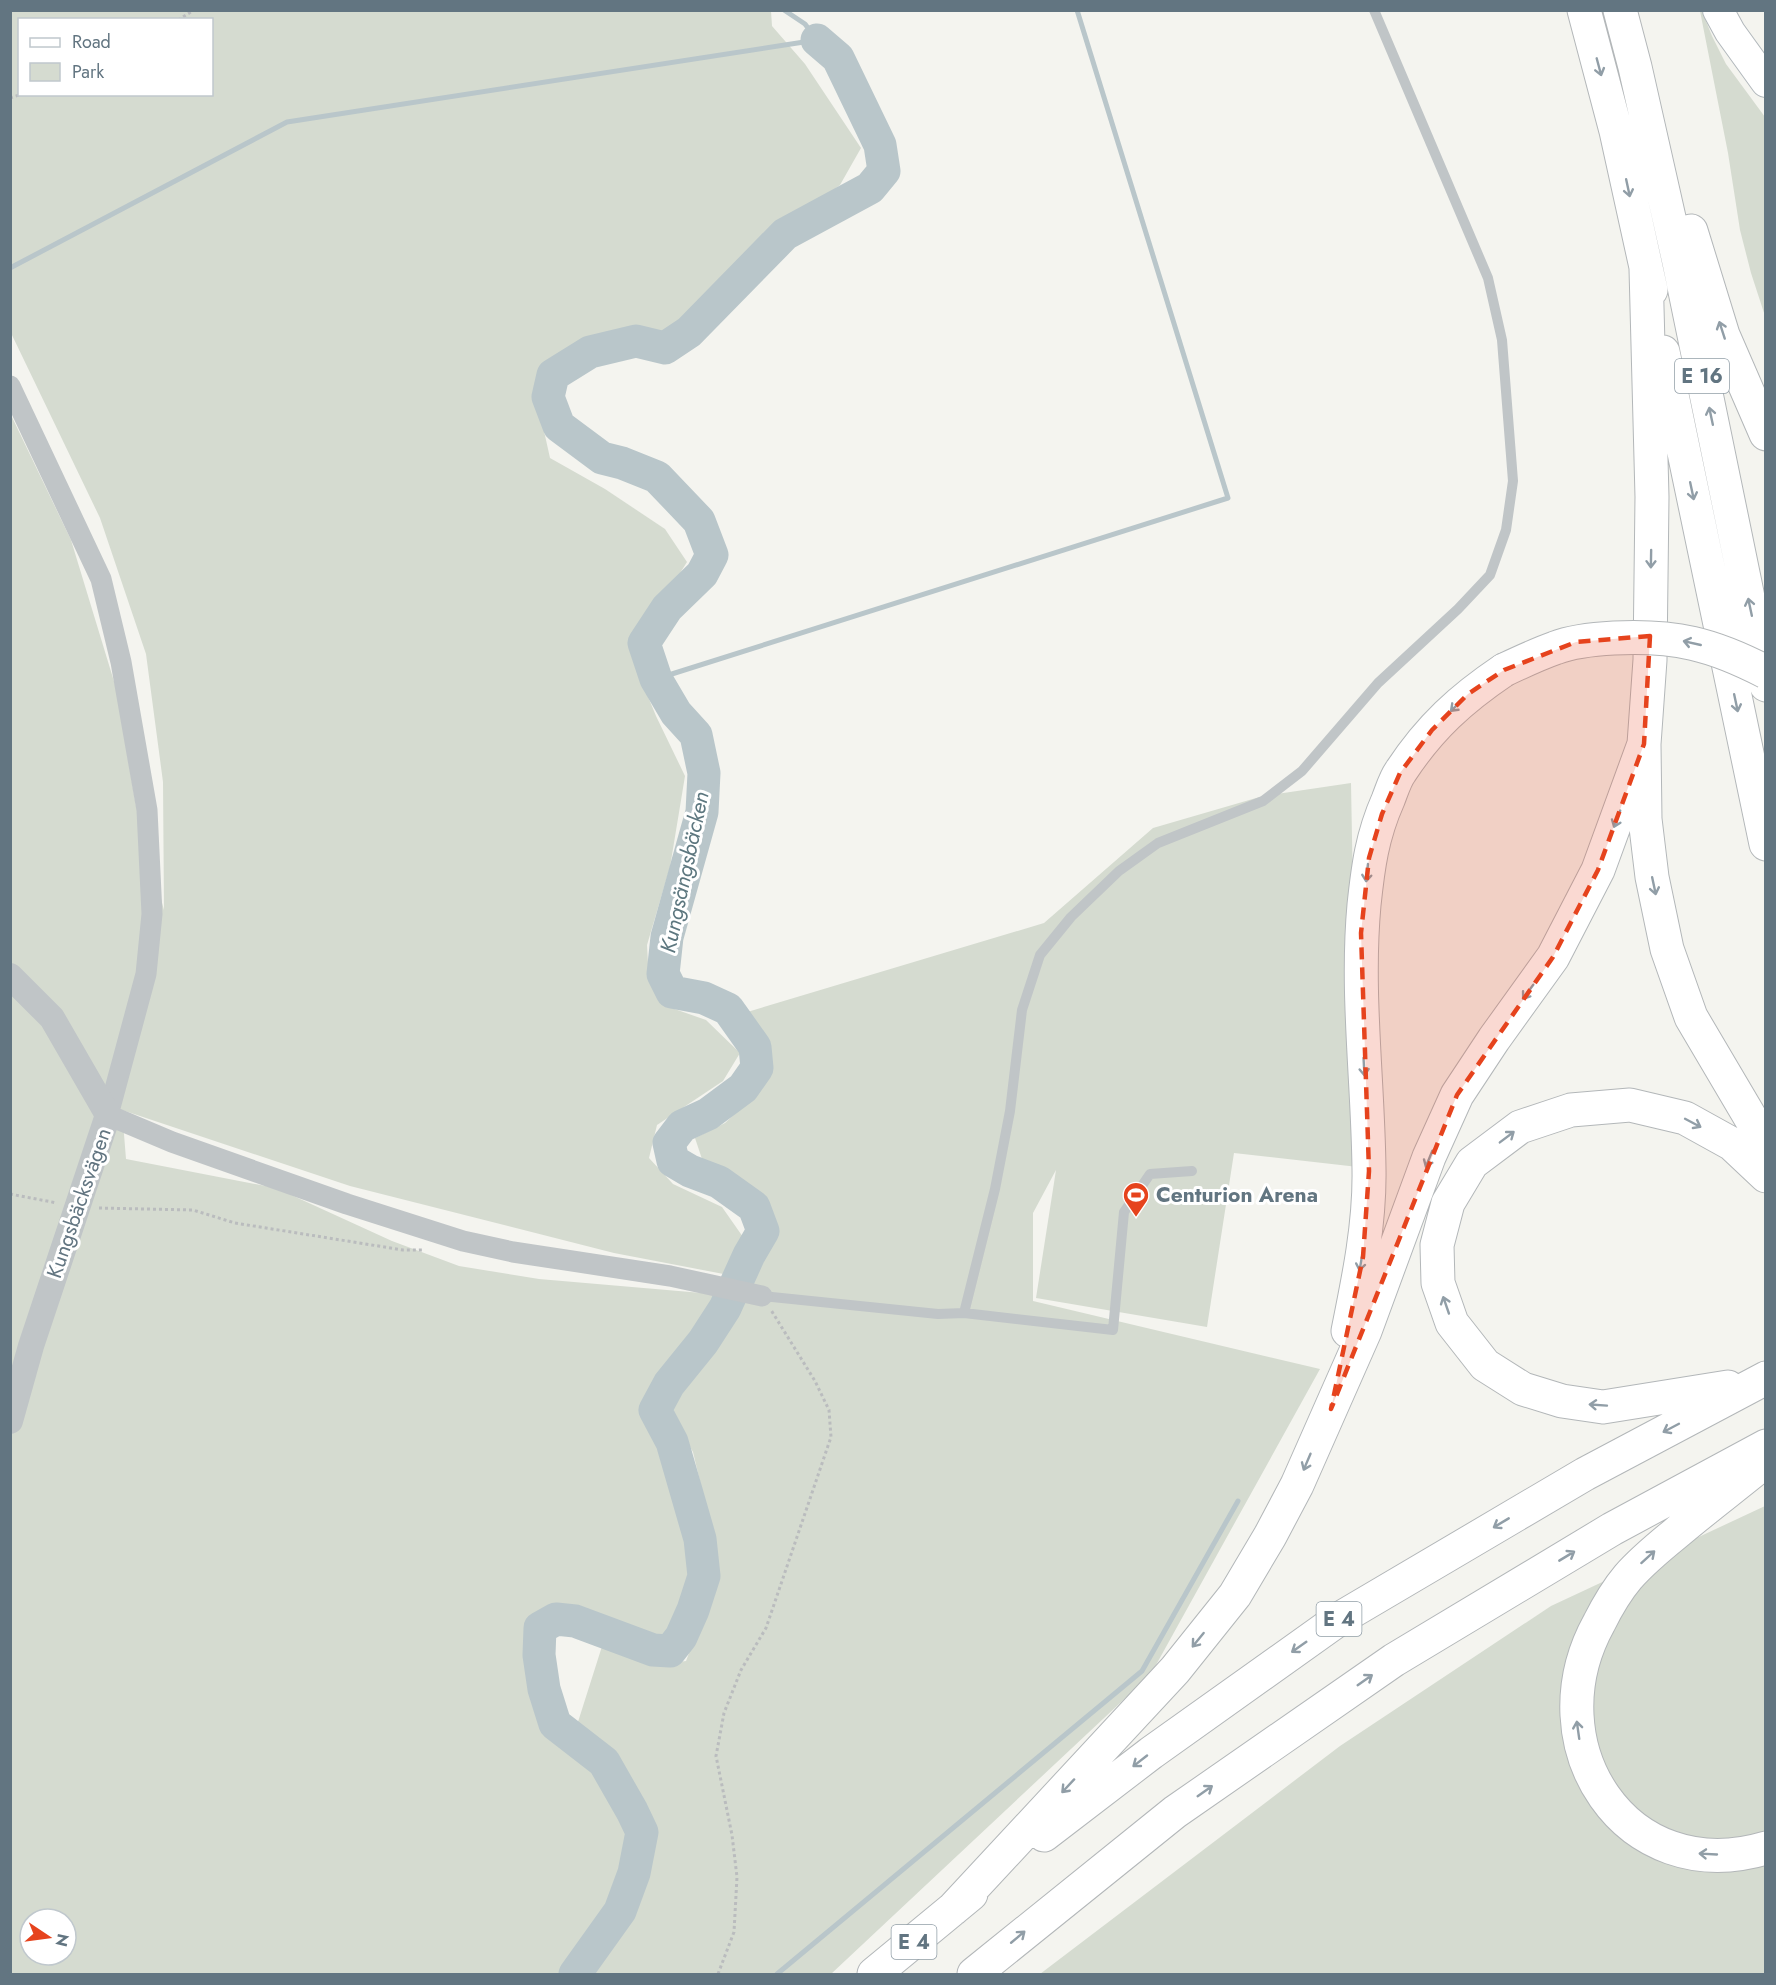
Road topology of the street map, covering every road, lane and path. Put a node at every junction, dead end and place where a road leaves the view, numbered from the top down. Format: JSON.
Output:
{"nodes":[{"id":1,"x":194,"y":10,"type":"edge"},
{"id":2,"x":1374,"y":10,"type":"edge"},
{"id":3,"x":1584,"y":10,"type":"edge"},
{"id":4,"x":1620,"y":10,"type":"edge"},
{"id":5,"x":1718,"y":10,"type":"edge"},
{"id":6,"x":181,"y":18,"type":"edge"},
{"id":7,"x":1635,"y":67,"type":"junction"},
{"id":8,"x":1766,"y":82,"type":"edge"},
{"id":9,"x":1646,"y":269,"type":"junction"},
{"id":10,"x":10,"y":386,"type":"edge"},
{"id":11,"x":1766,"y":434,"type":"edge"},
{"id":12,"x":1766,"y":672,"type":"edge"},
{"id":13,"x":1766,"y":685,"type":"edge"},
{"id":14,"x":1644,"y":744,"type":"junction"},
{"id":15,"x":1766,"y":844,"type":"edge"},
{"id":16,"x":10,"y":976,"type":"edge"},
{"id":17,"x":108,"y":1115,"type":"junction"},
{"id":18,"x":1766,"y":1144,"type":"edge"},
{"id":19,"x":1192,"y":1170,"type":"dead end"},
{"id":20,"x":1766,"y":1176,"type":"edge"},
{"id":21,"x":10,"y":1194,"type":"edge"},
{"id":22,"x":77,"y":1206,"type":"junction"},
{"id":23,"x":431,"y":1250,"type":"dead end"},
{"id":24,"x":762,"y":1296,"type":"junction"},
{"id":25,"x":964,"y":1312,"type":"junction"},
{"id":26,"x":1762,"y":1379,"type":"edge"},
{"id":27,"x":1330,"y":1408,"type":"junction"},
{"id":28,"x":10,"y":1421,"type":"edge"},
{"id":29,"x":1766,"y":1446,"type":"edge"},
{"id":30,"x":1766,"y":1461,"type":"edge"},
{"id":31,"x":1766,"y":1848,"type":"edge"},
{"id":32,"x":953,"y":1909,"type":"junction"},
{"id":33,"x":718,"y":1974,"type":"edge"},
{"id":34,"x":874,"y":1974,"type":"edge"},
{"id":35,"x":974,"y":1974,"type":"edge"}],
"edges":[{"from":1,"to":6,"type":"path"},
{"from":2,"to":25,"type":"lane"},
{"from":3,"to":9,"type":"highway","number":"E 16","one_way":true},
{"from":4,"to":7,"type":"highway","number":"E 16"},
{"from":5,"to":8,"type":"main road"},
{"from":11,"to":7,"type":"highway","one_way":true},
{"from":13,"to":7,"type":"highway","number":"E 16","one_way":true},
{"from":9,"to":14,"type":"highway","one_way":true},
{"from":9,"to":15,"type":"highway","number":"E 16","one_way":true},
{"from":10,"to":17,"type":"street"},
{"from":12,"to":27,"type":"highway","one_way":true,"bridge":true},
{"from":14,"to":18,"type":"highway","one_way":true},
{"from":14,"to":27,"type":"highway","one_way":true},
{"from":16,"to":17,"type":"street","name":"Kungsbäcksvägen"},
{"from":17,"to":22,"type":"street","name":"Kungsbäcksvägen"},
{"from":17,"to":24,"type":"street"},
{"from":19,"to":25,"type":"lane"},
{"from":26,"to":20,"type":"highway","one_way":true},
{"from":21,"to":22,"type":"path"},
{"from":22,"to":23,"type":"path"},
{"from":22,"to":28,"type":"street","name":"Kungsbäcksvägen"},
{"from":24,"to":25,"type":"lane"},
{"from":24,"to":33,"type":"path"},
{"from":26,"to":32,"type":"highway","number":"E 4","one_way":true},
{"from":27,"to":32,"type":"highway","one_way":true},
{"from":35,"to":29,"type":"highway","one_way":true},
{"from":31,"to":30,"type":"highway","one_way":true},
{"from":32,"to":34,"type":"highway","number":"E 4"}]}
